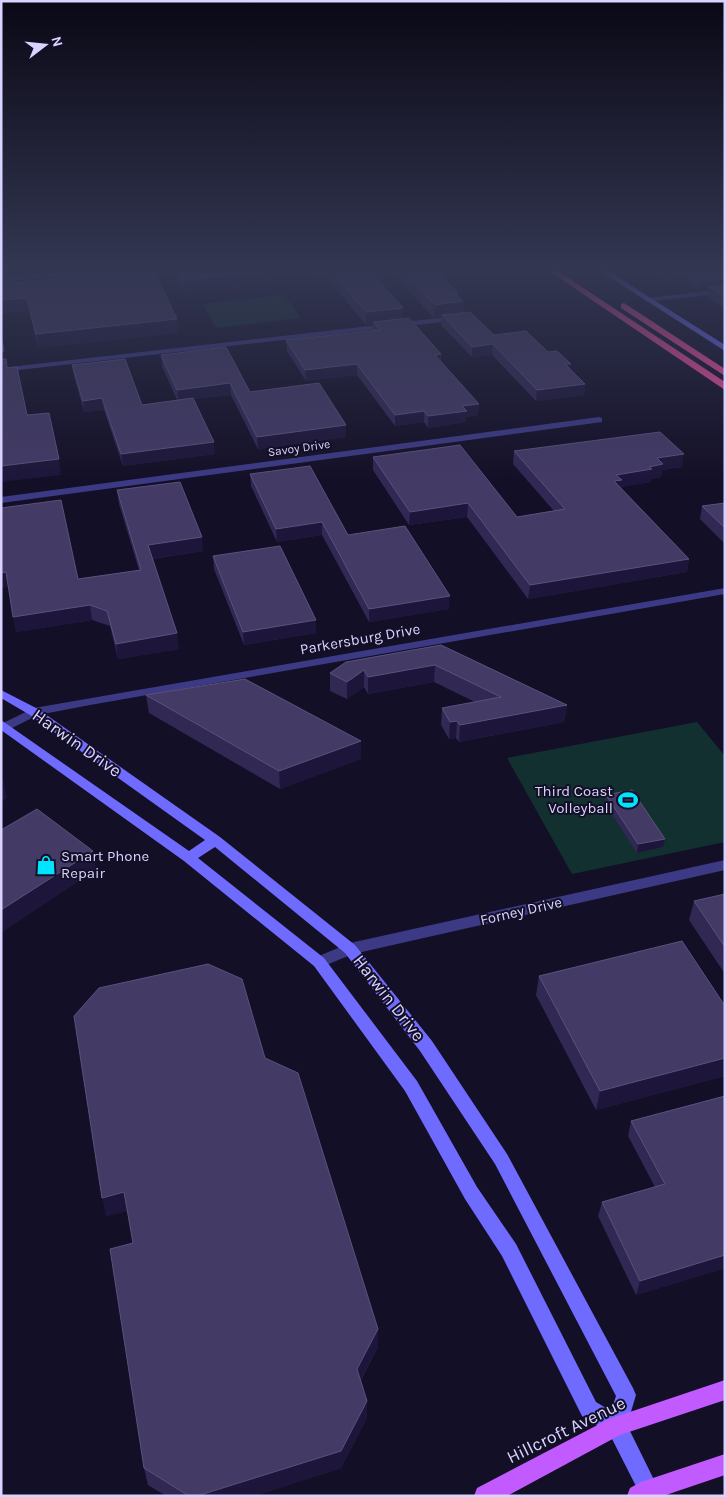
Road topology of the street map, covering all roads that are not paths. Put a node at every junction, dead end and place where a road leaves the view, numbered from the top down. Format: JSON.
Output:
{"nodes":[{"id":1,"x":261,"y":341,"type":"edge"},
{"id":2,"x":657,"y":341,"type":"edge"},
{"id":3,"x":676,"y":341,"type":"edge"},
{"id":4,"x":712,"y":341,"type":"edge"},
{"id":5,"x":725,"y":349,"type":"edge"},
{"id":6,"x":1,"y":370,"type":"edge"},
{"id":7,"x":725,"y":373,"type":"edge"},
{"id":8,"x":725,"y":387,"type":"edge"},
{"id":9,"x":599,"y":420,"type":"dead end"},
{"id":10,"x":1,"y":500,"type":"edge"},
{"id":11,"x":725,"y":590,"type":"edge"},
{"id":12,"x":1,"y":693,"type":"edge"},
{"id":13,"x":34,"y":712,"type":"junction"},
{"id":14,"x":3,"y":726,"type":"edge"},
{"id":15,"x":215,"y":840,"type":"junction"},
{"id":16,"x":189,"y":858,"type":"junction"},
{"id":17,"x":725,"y":865,"type":"edge"},
{"id":18,"x":350,"y":949,"type":"junction"},
{"id":19,"x":319,"y":962,"type":"junction"},
{"id":20,"x":725,"y":1390,"type":"edge"},
{"id":21,"x":616,"y":1426,"type":"junction"},
{"id":22,"x":725,"y":1464,"type":"edge"},
{"id":23,"x":646,"y":1494,"type":"edge"},
{"id":24,"x":485,"y":1496,"type":"edge"}],
"edges":[{"from":1,"to":6,"type":"street"},
{"from":2,"to":8,"type":"highway"},
{"from":3,"to":7,"type":"highway"},
{"from":4,"to":5,"type":"main road"},
{"from":9,"to":10,"type":"street","name":"Savoy Drive"},
{"from":11,"to":13,"type":"street","name":"Parkersburg Drive"},
{"from":12,"to":13,"type":"main road","name":"Harwin Drive"},
{"from":13,"to":14,"type":"street","name":"Parkersburg Drive"},
{"from":13,"to":15,"type":"main road","name":"Harwin Drive"},
{"from":14,"to":16,"type":"main road","name":"Harwin Drive"},
{"from":15,"to":16,"type":"main road"},
{"from":15,"to":18,"type":"main road","name":"Harwin Drive"},
{"from":16,"to":19,"type":"main road","name":"Harwin Drive"},
{"from":17,"to":18,"type":"street","name":"Forney Drive"},
{"from":18,"to":19,"type":"street","name":"Forney Drive"},
{"from":18,"to":21,"type":"main road","name":"Harwin Drive"},
{"from":19,"to":21,"type":"main road","name":"Harwin Drive"},
{"from":20,"to":21,"type":"main road","name":"Hillcroft Avenue"},
{"from":21,"to":23,"type":"main road"},
{"from":21,"to":24,"type":"main road","name":"Hillcroft Avenue"},
{"from":22,"to":23,"type":"main road"}]}
